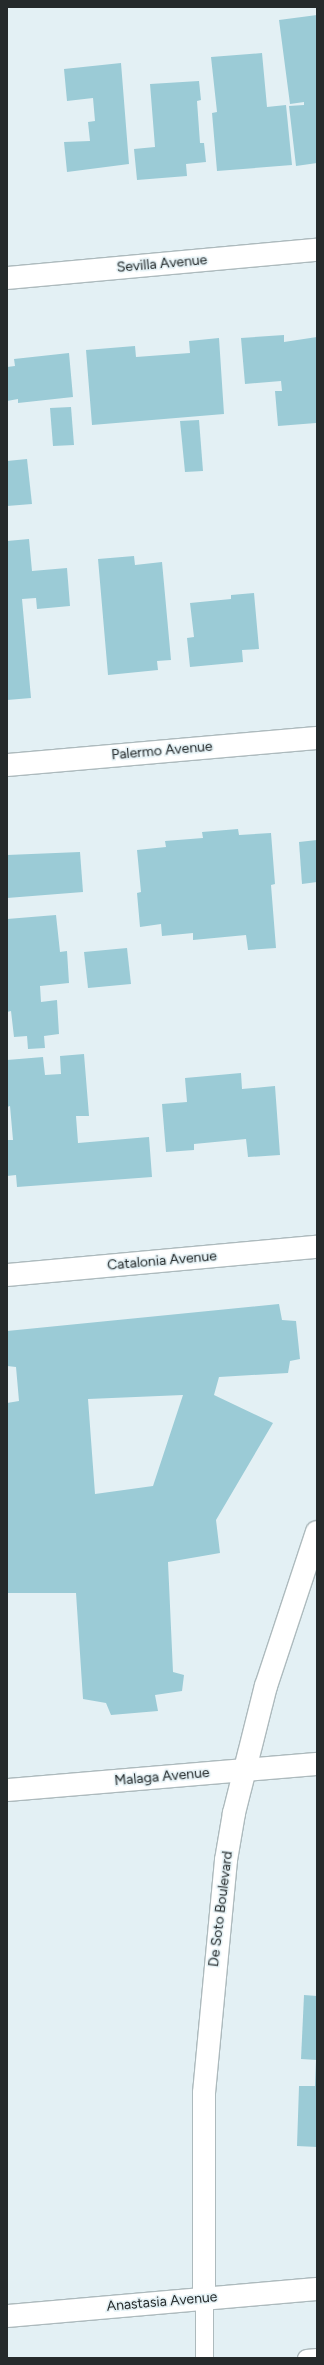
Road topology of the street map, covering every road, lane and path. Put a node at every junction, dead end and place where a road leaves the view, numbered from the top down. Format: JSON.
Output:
{"nodes":[{"id":1,"x":317,"y":250,"type":"edge"},
{"id":2,"x":7,"y":278,"type":"edge"},
{"id":3,"x":317,"y":738,"type":"edge"},
{"id":4,"x":7,"y":765,"type":"edge"},
{"id":5,"x":317,"y":1247,"type":"edge"},
{"id":6,"x":7,"y":1275,"type":"edge"},
{"id":7,"x":317,"y":1532,"type":"edge"},
{"id":8,"x":317,"y":1764,"type":"edge"},
{"id":9,"x":245,"y":1770,"type":"junction"},
{"id":10,"x":7,"y":1790,"type":"edge"},
{"id":11,"x":317,"y":2289,"type":"edge"},
{"id":12,"x":204,"y":2297,"type":"junction"},
{"id":13,"x":7,"y":2316,"type":"edge"},
{"id":14,"x":317,"y":2357,"type":"edge"},
{"id":15,"x":204,"y":2358,"type":"edge"},
{"id":16,"x":306,"y":2358,"type":"edge"}],
"edges":[{"from":1,"to":2,"type":"street","name":"Sevilla Avenue"},
{"from":3,"to":4,"type":"street","name":"Palermo Avenue"},
{"from":5,"to":6,"type":"street","name":"Catalonia Avenue"},
{"from":7,"to":9,"type":"street","name":"De Soto Boulevard"},
{"from":8,"to":9,"type":"street","name":"Malaga Avenue"},
{"from":9,"to":10,"type":"street","name":"Malaga Avenue"},
{"from":9,"to":12,"type":"street","name":"De Soto Boulevard"},
{"from":11,"to":12,"type":"street","name":"Anastasia Avenue"},
{"from":12,"to":13,"type":"street","name":"Anastasia Avenue"},
{"from":12,"to":15,"type":"lane"},
{"from":14,"to":16,"type":"lane"}]}
